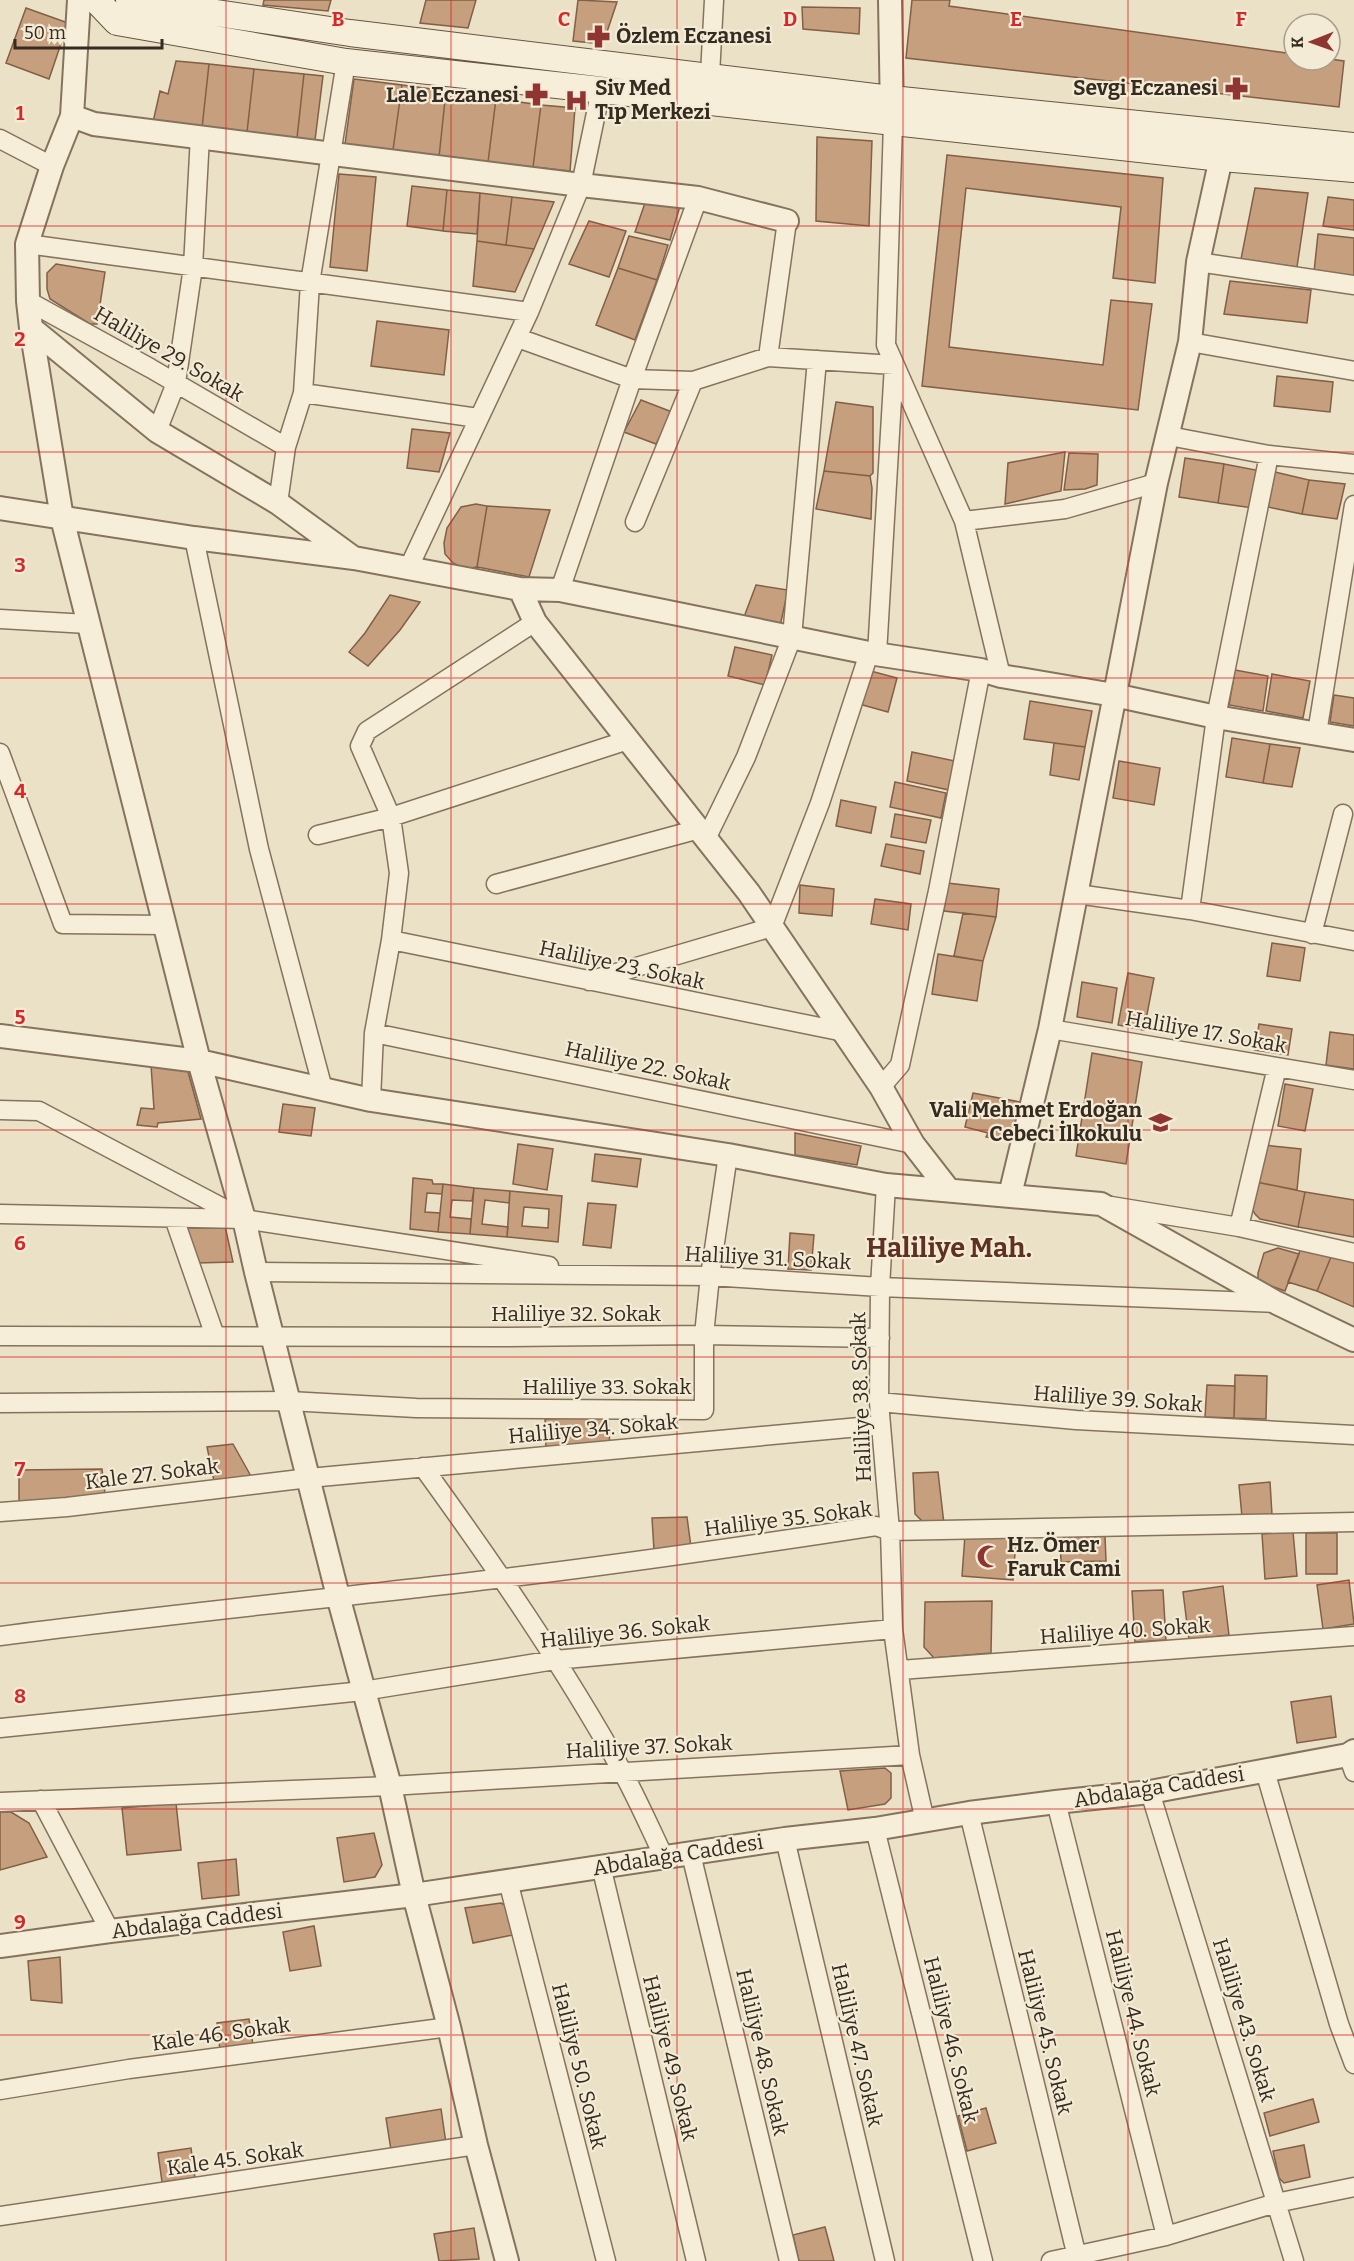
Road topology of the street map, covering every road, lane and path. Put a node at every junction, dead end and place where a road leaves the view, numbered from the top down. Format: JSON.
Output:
{"nodes":[{"id":1,"x":79,"y":0,"type":"edge"},
{"id":2,"x":96,"y":0,"type":"edge"},
{"id":3,"x":129,"y":0,"type":"edge"},
{"id":4,"x":714,"y":0,"type":"edge"},
{"id":5,"x":890,"y":0,"type":"edge"},
{"id":6,"x":346,"y":62,"type":"junction"},
{"id":7,"x":710,"y":75,"type":"junction"},
{"id":8,"x":601,"y":89,"type":"junction"},
{"id":9,"x":892,"y":111,"type":"junction"},
{"id":10,"x":72,"y":116,"type":"junction"},
{"id":11,"x":200,"y":136,"type":"junction"},
{"id":12,"x":0,"y":140,"type":"edge"},
{"id":13,"x":1354,"y":146,"type":"edge"},
{"id":14,"x":331,"y":152,"type":"junction"},
{"id":15,"x":1221,"y":158,"type":"junction"},
{"id":16,"x":52,"y":166,"type":"junction"},
{"id":17,"x":1354,"y":169,"type":"edge"},
{"id":18,"x":581,"y":185,"type":"junction"},
{"id":19,"x":698,"y":198,"type":"junction"},
{"id":20,"x":787,"y":221,"type":"joint"},
{"id":21,"x":27,"y":244,"type":"junction"},
{"id":22,"x":1198,"y":262,"type":"junction"},
{"id":23,"x":193,"y":267,"type":"junction"},
{"id":24,"x":310,"y":283,"type":"junction"},
{"id":25,"x":1354,"y":285,"type":"edge"},
{"id":26,"x":28,"y":301,"type":"junction"},
{"id":27,"x":529,"y":312,"type":"junction"},
{"id":28,"x":31,"y":328,"type":"junction"},
{"id":29,"x":518,"y":338,"type":"junction"},
{"id":30,"x":1190,"y":342,"type":"junction"},
{"id":31,"x":768,"y":357,"type":"junction"},
{"id":32,"x":817,"y":360,"type":"junction"},
{"id":33,"x":894,"y":365,"type":"junction"},
{"id":34,"x":1354,"y":371,"type":"edge"},
{"id":35,"x":632,"y":379,"type":"junction"},
{"id":36,"x":693,"y":381,"type":"junction"},
{"id":37,"x":176,"y":383,"type":"junction"},
{"id":38,"x":303,"y":393,"type":"junction"},
{"id":39,"x":478,"y":418,"type":"junction"},
{"id":40,"x":157,"y":431,"type":"junction"},
{"id":41,"x":1169,"y":436,"type":"junction"},
{"id":42,"x":286,"y":447,"type":"junction"},
{"id":43,"x":1269,"y":455,"type":"junction"},
{"id":44,"x":1354,"y":464,"type":"edge"},
{"id":45,"x":1156,"y":483,"type":"junction"},
{"id":46,"x":278,"y":503,"type":"junction"},
{"id":47,"x":1354,"y":505,"type":"edge"},
{"id":48,"x":0,"y":508,"type":"edge"},
{"id":49,"x":62,"y":518,"type":"junction"},
{"id":50,"x":964,"y":521,"type":"junction"},
{"id":51,"x":635,"y":522,"type":"dead end"},
{"id":52,"x":194,"y":538,"type":"junction"},
{"id":53,"x":354,"y":558,"type":"junction"},
{"id":54,"x":409,"y":567,"type":"junction"},
{"id":55,"x":520,"y":589,"type":"junction"},
{"id":56,"x":560,"y":590,"type":"junction"},
{"id":57,"x":0,"y":619,"type":"edge"},
{"id":58,"x":535,"y":622,"type":"junction"},
{"id":59,"x":88,"y":624,"type":"junction"},
{"id":60,"x":792,"y":637,"type":"junction"},
{"id":61,"x":873,"y":653,"type":"junction"},
{"id":62,"x":991,"y":673,"type":"junction"},
{"id":63,"x":1114,"y":695,"type":"junction"},
{"id":64,"x":1216,"y":717,"type":"junction"},
{"id":65,"x":1317,"y":734,"type":"junction"},
{"id":66,"x":628,"y":740,"type":"junction"},
{"id":67,"x":1354,"y":740,"type":"edge"},
{"id":68,"x":1,"y":758,"type":"edge"},
{"id":69,"x":1343,"y":814,"type":"dead end"},
{"id":70,"x":391,"y":817,"type":"junction"},
{"id":71,"x":702,"y":834,"type":"junction"},
{"id":72,"x":318,"y":835,"type":"dead end"},
{"id":73,"x":496,"y":884,"type":"dead end"},
{"id":74,"x":1077,"y":894,"type":"junction"},
{"id":75,"x":1190,"y":910,"type":"junction"},
{"id":76,"x":166,"y":925,"type":"junction"},
{"id":77,"x":772,"y":927,"type":"junction"},
{"id":78,"x":1312,"y":934,"type":"junction"},
{"id":79,"x":391,"y":940,"type":"junction"},
{"id":80,"x":1354,"y":941,"type":"edge"},
{"id":81,"x":589,"y":981,"type":"junction"},
{"id":82,"x":1050,"y":1029,"type":"junction"},
{"id":83,"x":844,"y":1032,"type":"junction"},
{"id":84,"x":374,"y":1033,"type":"junction"},
{"id":85,"x":0,"y":1036,"type":"edge"},
{"id":86,"x":199,"y":1061,"type":"junction"},
{"id":87,"x":1277,"y":1067,"type":"junction"},
{"id":88,"x":1354,"y":1080,"type":"edge"},
{"id":89,"x":881,"y":1087,"type":"junction"},
{"id":90,"x":323,"y":1089,"type":"junction"},
{"id":91,"x":371,"y":1100,"type":"junction"},
{"id":92,"x":0,"y":1110,"type":"edge"},
{"id":93,"x":914,"y":1144,"type":"junction"},
{"id":94,"x":728,"y":1155,"type":"junction"},
{"id":95,"x":886,"y":1185,"type":"junction"},
{"id":96,"x":948,"y":1189,"type":"junction"},
{"id":97,"x":1010,"y":1195,"type":"junction"},
{"id":98,"x":1101,"y":1204,"type":"junction"},
{"id":99,"x":0,"y":1214,"type":"edge"},
{"id":100,"x":174,"y":1218,"type":"junction"},
{"id":101,"x":244,"y":1219,"type":"junction"},
{"id":102,"x":1239,"y":1227,"type":"junction"},
{"id":103,"x":1354,"y":1253,"type":"edge"},
{"id":104,"x":256,"y":1272,"type":"junction"},
{"id":105,"x":613,"y":1275,"type":"junction"},
{"id":106,"x":710,"y":1276,"type":"junction"},
{"id":107,"x":880,"y":1287,"type":"junction"},
{"id":108,"x":1277,"y":1303,"type":"junction"},
{"id":109,"x":704,"y":1335,"type":"junction"},
{"id":110,"x":0,"y":1336,"type":"edge"},
{"id":111,"x":215,"y":1336,"type":"junction"},
{"id":112,"x":273,"y":1337,"type":"junction"},
{"id":113,"x":880,"y":1338,"type":"junction"},
{"id":114,"x":1354,"y":1340,"type":"edge"},
{"id":115,"x":289,"y":1401,"type":"junction"},
{"id":116,"x":879,"y":1402,"type":"junction"},
{"id":117,"x":0,"y":1403,"type":"edge"},
{"id":118,"x":704,"y":1410,"type":"junction"},
{"id":119,"x":880,"y":1425,"type":"junction"},
{"id":120,"x":1354,"y":1435,"type":"edge"},
{"id":121,"x":705,"y":1441,"type":"junction"},
{"id":122,"x":423,"y":1467,"type":"junction"},
{"id":123,"x":309,"y":1478,"type":"junction"},
{"id":124,"x":0,"y":1512,"type":"edge"},
{"id":125,"x":1354,"y":1522,"type":"edge"},
{"id":126,"x":890,"y":1531,"type":"junction"},
{"id":127,"x":503,"y":1578,"type":"junction"},
{"id":128,"x":338,"y":1596,"type":"junction"},
{"id":129,"x":893,"y":1629,"type":"junction"},
{"id":130,"x":0,"y":1636,"type":"edge"},
{"id":131,"x":1354,"y":1636,"type":"edge"},
{"id":132,"x":555,"y":1660,"type":"junction"},
{"id":133,"x":900,"y":1671,"type":"junction"},
{"id":134,"x":363,"y":1691,"type":"junction"},
{"id":135,"x":0,"y":1728,"type":"edge"},
{"id":136,"x":910,"y":1755,"type":"junction"},
{"id":137,"x":1352,"y":1759,"type":"edge"},
{"id":138,"x":1265,"y":1770,"type":"junction"},
{"id":139,"x":622,"y":1771,"type":"junction"},
{"id":140,"x":390,"y":1786,"type":"junction"},
{"id":141,"x":1150,"y":1792,"type":"junction"},
{"id":142,"x":40,"y":1800,"type":"junction"},
{"id":143,"x":0,"y":1802,"type":"edge"},
{"id":144,"x":1056,"y":1802,"type":"junction"},
{"id":145,"x":969,"y":1814,"type":"junction"},
{"id":146,"x":925,"y":1821,"type":"junction"},
{"id":147,"x":875,"y":1829,"type":"junction"},
{"id":148,"x":785,"y":1839,"type":"junction"},
{"id":149,"x":692,"y":1854,"type":"junction"},
{"id":150,"x":664,"y":1857,"type":"junction"},
{"id":151,"x":601,"y":1866,"type":"junction"},
{"id":152,"x":508,"y":1881,"type":"junction"},
{"id":153,"x":414,"y":1895,"type":"junction"},
{"id":154,"x":110,"y":1931,"type":"junction"},
{"id":155,"x":0,"y":1946,"type":"edge"},
{"id":156,"x":449,"y":2026,"type":"junction"},
{"id":157,"x":1354,"y":2064,"type":"edge"},
{"id":158,"x":0,"y":2090,"type":"edge"},
{"id":159,"x":476,"y":2145,"type":"junction"},
{"id":160,"x":1354,"y":2187,"type":"edge"},
{"id":161,"x":1276,"y":2203,"type":"junction"},
{"id":162,"x":0,"y":2216,"type":"edge"},
{"id":163,"x":1166,"y":2236,"type":"junction"},
{"id":164,"x":1077,"y":2257,"type":"edge"},
{"id":165,"x":507,"y":2261,"type":"edge"},
{"id":166,"x":606,"y":2261,"type":"edge"},
{"id":167,"x":696,"y":2261,"type":"edge"},
{"id":168,"x":789,"y":2261,"type":"edge"},
{"id":169,"x":885,"y":2261,"type":"edge"},
{"id":170,"x":983,"y":2261,"type":"edge"},
{"id":171,"x":1051,"y":2261,"type":"edge"},
{"id":172,"x":1293,"y":2261,"type":"edge"}],
"edges":[{"from":1,"to":10,"type":"street"},
{"from":2,"to":6,"type":"main road"},
{"from":3,"to":7,"type":"main road"},
{"from":4,"to":7,"type":"street"},
{"from":5,"to":9,"type":"street"},
{"from":6,"to":8,"type":"main road"},
{"from":6,"to":14,"type":"street"},
{"from":7,"to":9,"type":"main road"},
{"from":8,"to":9,"type":"main road"},
{"from":8,"to":18,"type":"street"},
{"from":9,"to":13,"type":"main road"},
{"from":9,"to":15,"type":"main road"},
{"from":9,"to":33,"type":"street"},
{"from":10,"to":11,"type":"street"},
{"from":10,"to":16,"type":"street"},
{"from":11,"to":14,"type":"street"},
{"from":11,"to":23,"type":"street"},
{"from":12,"to":16,"type":"street"},
{"from":14,"to":18,"type":"street"},
{"from":14,"to":24,"type":"street"},
{"from":15,"to":17,"type":"main road"},
{"from":15,"to":22,"type":"street"},
{"from":16,"to":21,"type":"street"},
{"from":18,"to":19,"type":"street"},
{"from":18,"to":27,"type":"street"},
{"from":19,"to":20,"type":"street"},
{"from":19,"to":35,"type":"street"},
{"from":20,"to":31,"type":"street"},
{"from":21,"to":23,"type":"street"},
{"from":21,"to":26,"type":"street"},
{"from":22,"to":25,"type":"street"},
{"from":22,"to":30,"type":"street"},
{"from":23,"to":24,"type":"street"},
{"from":23,"to":37,"type":"street"},
{"from":24,"to":27,"type":"street"},
{"from":24,"to":38,"type":"street"},
{"from":26,"to":28,"type":"street"},
{"from":26,"to":37,"type":"street","name":"Haliliye 29. Sokak"},
{"from":27,"to":29,"type":"street"},
{"from":28,"to":40,"type":"street"},
{"from":28,"to":49,"type":"street"},
{"from":29,"to":35,"type":"street"},
{"from":29,"to":39,"type":"street"},
{"from":30,"to":34,"type":"street"},
{"from":30,"to":41,"type":"street"},
{"from":31,"to":32,"type":"street"},
{"from":31,"to":36,"type":"street"},
{"from":32,"to":33,"type":"street"},
{"from":32,"to":60,"type":"street"},
{"from":33,"to":50,"type":"street"},
{"from":33,"to":61,"type":"street"},
{"from":35,"to":36,"type":"street"},
{"from":35,"to":56,"type":"street"},
{"from":36,"to":51,"type":"street"},
{"from":37,"to":40,"type":"street"},
{"from":37,"to":42,"type":"street","name":"Haliliye 29. Sokak"},
{"from":38,"to":39,"type":"street"},
{"from":38,"to":42,"type":"street"},
{"from":39,"to":54,"type":"street"},
{"from":40,"to":46,"type":"street"},
{"from":41,"to":43,"type":"street"},
{"from":41,"to":45,"type":"street"},
{"from":42,"to":46,"type":"street"},
{"from":43,"to":44,"type":"street"},
{"from":43,"to":64,"type":"street"},
{"from":45,"to":50,"type":"street"},
{"from":45,"to":63,"type":"street"},
{"from":46,"to":53,"type":"street"},
{"from":47,"to":65,"type":"street"},
{"from":48,"to":49,"type":"street"},
{"from":49,"to":52,"type":"street"},
{"from":49,"to":59,"type":"street"},
{"from":50,"to":62,"type":"street"},
{"from":52,"to":53,"type":"street"},
{"from":52,"to":90,"type":"street"},
{"from":53,"to":54,"type":"street"},
{"from":54,"to":55,"type":"street"},
{"from":55,"to":56,"type":"street"},
{"from":55,"to":58,"type":"street"},
{"from":56,"to":60,"type":"street"},
{"from":57,"to":59,"type":"street"},
{"from":58,"to":66,"type":"street"},
{"from":58,"to":70,"type":"street"},
{"from":59,"to":76,"type":"street"},
{"from":60,"to":61,"type":"street"},
{"from":60,"to":71,"type":"street"},
{"from":61,"to":62,"type":"street"},
{"from":61,"to":77,"type":"street"},
{"from":62,"to":63,"type":"street"},
{"from":62,"to":89,"type":"street"},
{"from":63,"to":64,"type":"street"},
{"from":63,"to":74,"type":"street"},
{"from":64,"to":65,"type":"street"},
{"from":64,"to":75,"type":"street"},
{"from":65,"to":67,"type":"street"},
{"from":66,"to":70,"type":"street"},
{"from":66,"to":71,"type":"street"},
{"from":68,"to":76,"type":"street"},
{"from":69,"to":78,"type":"street"},
{"from":70,"to":72,"type":"street"},
{"from":70,"to":79,"type":"street"},
{"from":71,"to":73,"type":"street"},
{"from":71,"to":77,"type":"street"},
{"from":74,"to":75,"type":"street"},
{"from":74,"to":82,"type":"street"},
{"from":75,"to":78,"type":"street"},
{"from":76,"to":86,"type":"street"},
{"from":77,"to":81,"type":"street"},
{"from":77,"to":83,"type":"street"},
{"from":78,"to":80,"type":"street"},
{"from":79,"to":81,"type":"street","name":"Haliliye 23. Sokak"},
{"from":79,"to":84,"type":"street"},
{"from":81,"to":83,"type":"street","name":"Haliliye 23. Sokak"},
{"from":82,"to":87,"type":"street","name":"Haliliye 17. Sokak"},
{"from":82,"to":97,"type":"street"},
{"from":83,"to":89,"type":"street"},
{"from":84,"to":91,"type":"street"},
{"from":84,"to":93,"type":"street","name":"Haliliye 22. Sokak"},
{"from":85,"to":86,"type":"street"},
{"from":86,"to":90,"type":"street"},
{"from":86,"to":101,"type":"street"},
{"from":87,"to":88,"type":"street","name":"Haliliye 17. Sokak"},
{"from":87,"to":102,"type":"street"},
{"from":89,"to":93,"type":"street"},
{"from":90,"to":91,"type":"street"},
{"from":91,"to":94,"type":"street"},
{"from":92,"to":101,"type":"street"},
{"from":93,"to":96,"type":"street"},
{"from":94,"to":95,"type":"street"},
{"from":94,"to":106,"type":"street","name":"Haliliye 33. Sokak"},
{"from":95,"to":96,"type":"street"},
{"from":95,"to":107,"type":"street","name":"Haliliye 38. Sokak"},
{"from":96,"to":97,"type":"street"},
{"from":97,"to":98,"type":"street"},
{"from":98,"to":102,"type":"street"},
{"from":98,"to":108,"type":"street"},
{"from":99,"to":100,"type":"street"},
{"from":100,"to":101,"type":"street"},
{"from":100,"to":111,"type":"street"},
{"from":101,"to":104,"type":"street"},
{"from":101,"to":105,"type":"street"},
{"from":102,"to":103,"type":"street"},
{"from":104,"to":105,"type":"street","name":"Haliliye 31. Sokak"},
{"from":104,"to":112,"type":"street"},
{"from":105,"to":106,"type":"street","name":"Haliliye 31. Sokak"},
{"from":106,"to":107,"type":"street","name":"Haliliye 31. Sokak"},
{"from":106,"to":109,"type":"street","name":"Haliliye 33. Sokak"},
{"from":107,"to":108,"type":"street","name":"Haliliye 31. Sokak"},
{"from":107,"to":113,"type":"street","name":"Haliliye 38. Sokak"},
{"from":108,"to":114,"type":"street"},
{"from":109,"to":112,"type":"street","name":"Haliliye 32. Sokak"},
{"from":109,"to":113,"type":"street","name":"Haliliye 32. Sokak"},
{"from":109,"to":118,"type":"street","name":"Haliliye 33. Sokak"},
{"from":110,"to":111,"type":"street","name":"Haliliye 32. Sokak"},
{"from":111,"to":112,"type":"street","name":"Haliliye 32. Sokak"},
{"from":112,"to":115,"type":"street"},
{"from":113,"to":116,"type":"street","name":"Haliliye 38. Sokak"},
{"from":115,"to":117,"type":"street","name":"Haliliye 33. Sokak"},
{"from":115,"to":118,"type":"street","name":"Haliliye 33. Sokak"},
{"from":115,"to":123,"type":"street"},
{"from":116,"to":119,"type":"street","name":"Haliliye 38. Sokak"},
{"from":116,"to":120,"type":"street","name":"Haliliye 39. Sokak"},
{"from":118,"to":121,"type":"street"},
{"from":119,"to":121,"type":"street","name":"Haliliye 34. Sokak"},
{"from":119,"to":126,"type":"street","name":"Haliliye 38. Sokak"},
{"from":121,"to":122,"type":"street","name":"Haliliye 34. Sokak"},
{"from":122,"to":123,"type":"street","name":"Haliliye 34. Sokak"},
{"from":122,"to":127,"type":"street"},
{"from":123,"to":124,"type":"street","name":"Kale 27. Sokak"},
{"from":123,"to":128,"type":"street"},
{"from":125,"to":126,"type":"street","name":"Haliliye 35. Sokak"},
{"from":126,"to":127,"type":"street","name":"Haliliye 35. Sokak"},
{"from":126,"to":129,"type":"street","name":"Haliliye 38. Sokak"},
{"from":127,"to":128,"type":"street","name":"Haliliye 35. Sokak"},
{"from":127,"to":132,"type":"street"},
{"from":128,"to":130,"type":"street","name":"Haliliye 35. Sokak"},
{"from":128,"to":134,"type":"street"},
{"from":129,"to":132,"type":"street","name":"Haliliye 36. Sokak"},
{"from":129,"to":133,"type":"street","name":"Haliliye 38. Sokak"},
{"from":131,"to":133,"type":"street","name":"Haliliye 40. Sokak"},
{"from":132,"to":134,"type":"street","name":"Haliliye 36. Sokak"},
{"from":132,"to":139,"type":"street"},
{"from":133,"to":136,"type":"street","name":"Haliliye 38. Sokak"},
{"from":134,"to":135,"type":"street","name":"Haliliye 36. Sokak"},
{"from":134,"to":140,"type":"street"},
{"from":136,"to":139,"type":"street","name":"Haliliye 37. Sokak"},
{"from":136,"to":146,"type":"street","name":"Haliliye 38. Sokak"},
{"from":137,"to":138,"type":"street","name":"Abdalağa Caddesi"},
{"from":138,"to":141,"type":"street","name":"Abdalağa Caddesi"},
{"from":138,"to":157,"type":"street"},
{"from":139,"to":140,"type":"street","name":"Haliliye 37. Sokak"},
{"from":139,"to":150,"type":"street"},
{"from":140,"to":142,"type":"street","name":"Haliliye 37. Sokak"},
{"from":140,"to":153,"type":"street"},
{"from":141,"to":144,"type":"street","name":"Abdalağa Caddesi"},
{"from":141,"to":161,"type":"street","name":"Haliliye 43. Sokak"},
{"from":142,"to":143,"type":"street","name":"Haliliye 37. Sokak"},
{"from":142,"to":154,"type":"street"},
{"from":144,"to":145,"type":"street","name":"Abdalağa Caddesi"},
{"from":144,"to":163,"type":"street","name":"Haliliye 44. Sokak"},
{"from":145,"to":146,"type":"street","name":"Abdalağa Caddesi"},
{"from":145,"to":164,"type":"street","name":"Haliliye 45. Sokak"},
{"from":146,"to":147,"type":"street","name":"Abdalağa Caddesi"},
{"from":147,"to":148,"type":"street","name":"Abdalağa Caddesi"},
{"from":147,"to":170,"type":"street","name":"Haliliye 46. Sokak"},
{"from":148,"to":149,"type":"street","name":"Abdalağa Caddesi"},
{"from":148,"to":169,"type":"street","name":"Haliliye 47. Sokak"},
{"from":149,"to":150,"type":"street","name":"Abdalağa Caddesi"},
{"from":149,"to":168,"type":"street","name":"Haliliye 48. Sokak"},
{"from":150,"to":151,"type":"street","name":"Abdalağa Caddesi"},
{"from":151,"to":152,"type":"street","name":"Abdalağa Caddesi"},
{"from":151,"to":167,"type":"street","name":"Haliliye 49. Sokak"},
{"from":152,"to":153,"type":"street","name":"Abdalağa Caddesi"},
{"from":152,"to":166,"type":"street","name":"Haliliye 50. Sokak"},
{"from":153,"to":154,"type":"street","name":"Abdalağa Caddesi"},
{"from":153,"to":156,"type":"street"},
{"from":154,"to":155,"type":"street","name":"Abdalağa Caddesi"},
{"from":156,"to":158,"type":"street","name":"Kale 46. Sokak"},
{"from":156,"to":159,"type":"street"},
{"from":159,"to":162,"type":"street","name":"Kale 45. Sokak"},
{"from":159,"to":165,"type":"street"},
{"from":160,"to":161,"type":"street"},
{"from":161,"to":163,"type":"street"},
{"from":161,"to":172,"type":"street","name":"Haliliye 43. Sokak"},
{"from":163,"to":164,"type":"street"},
{"from":164,"to":171,"type":"street"}]}
